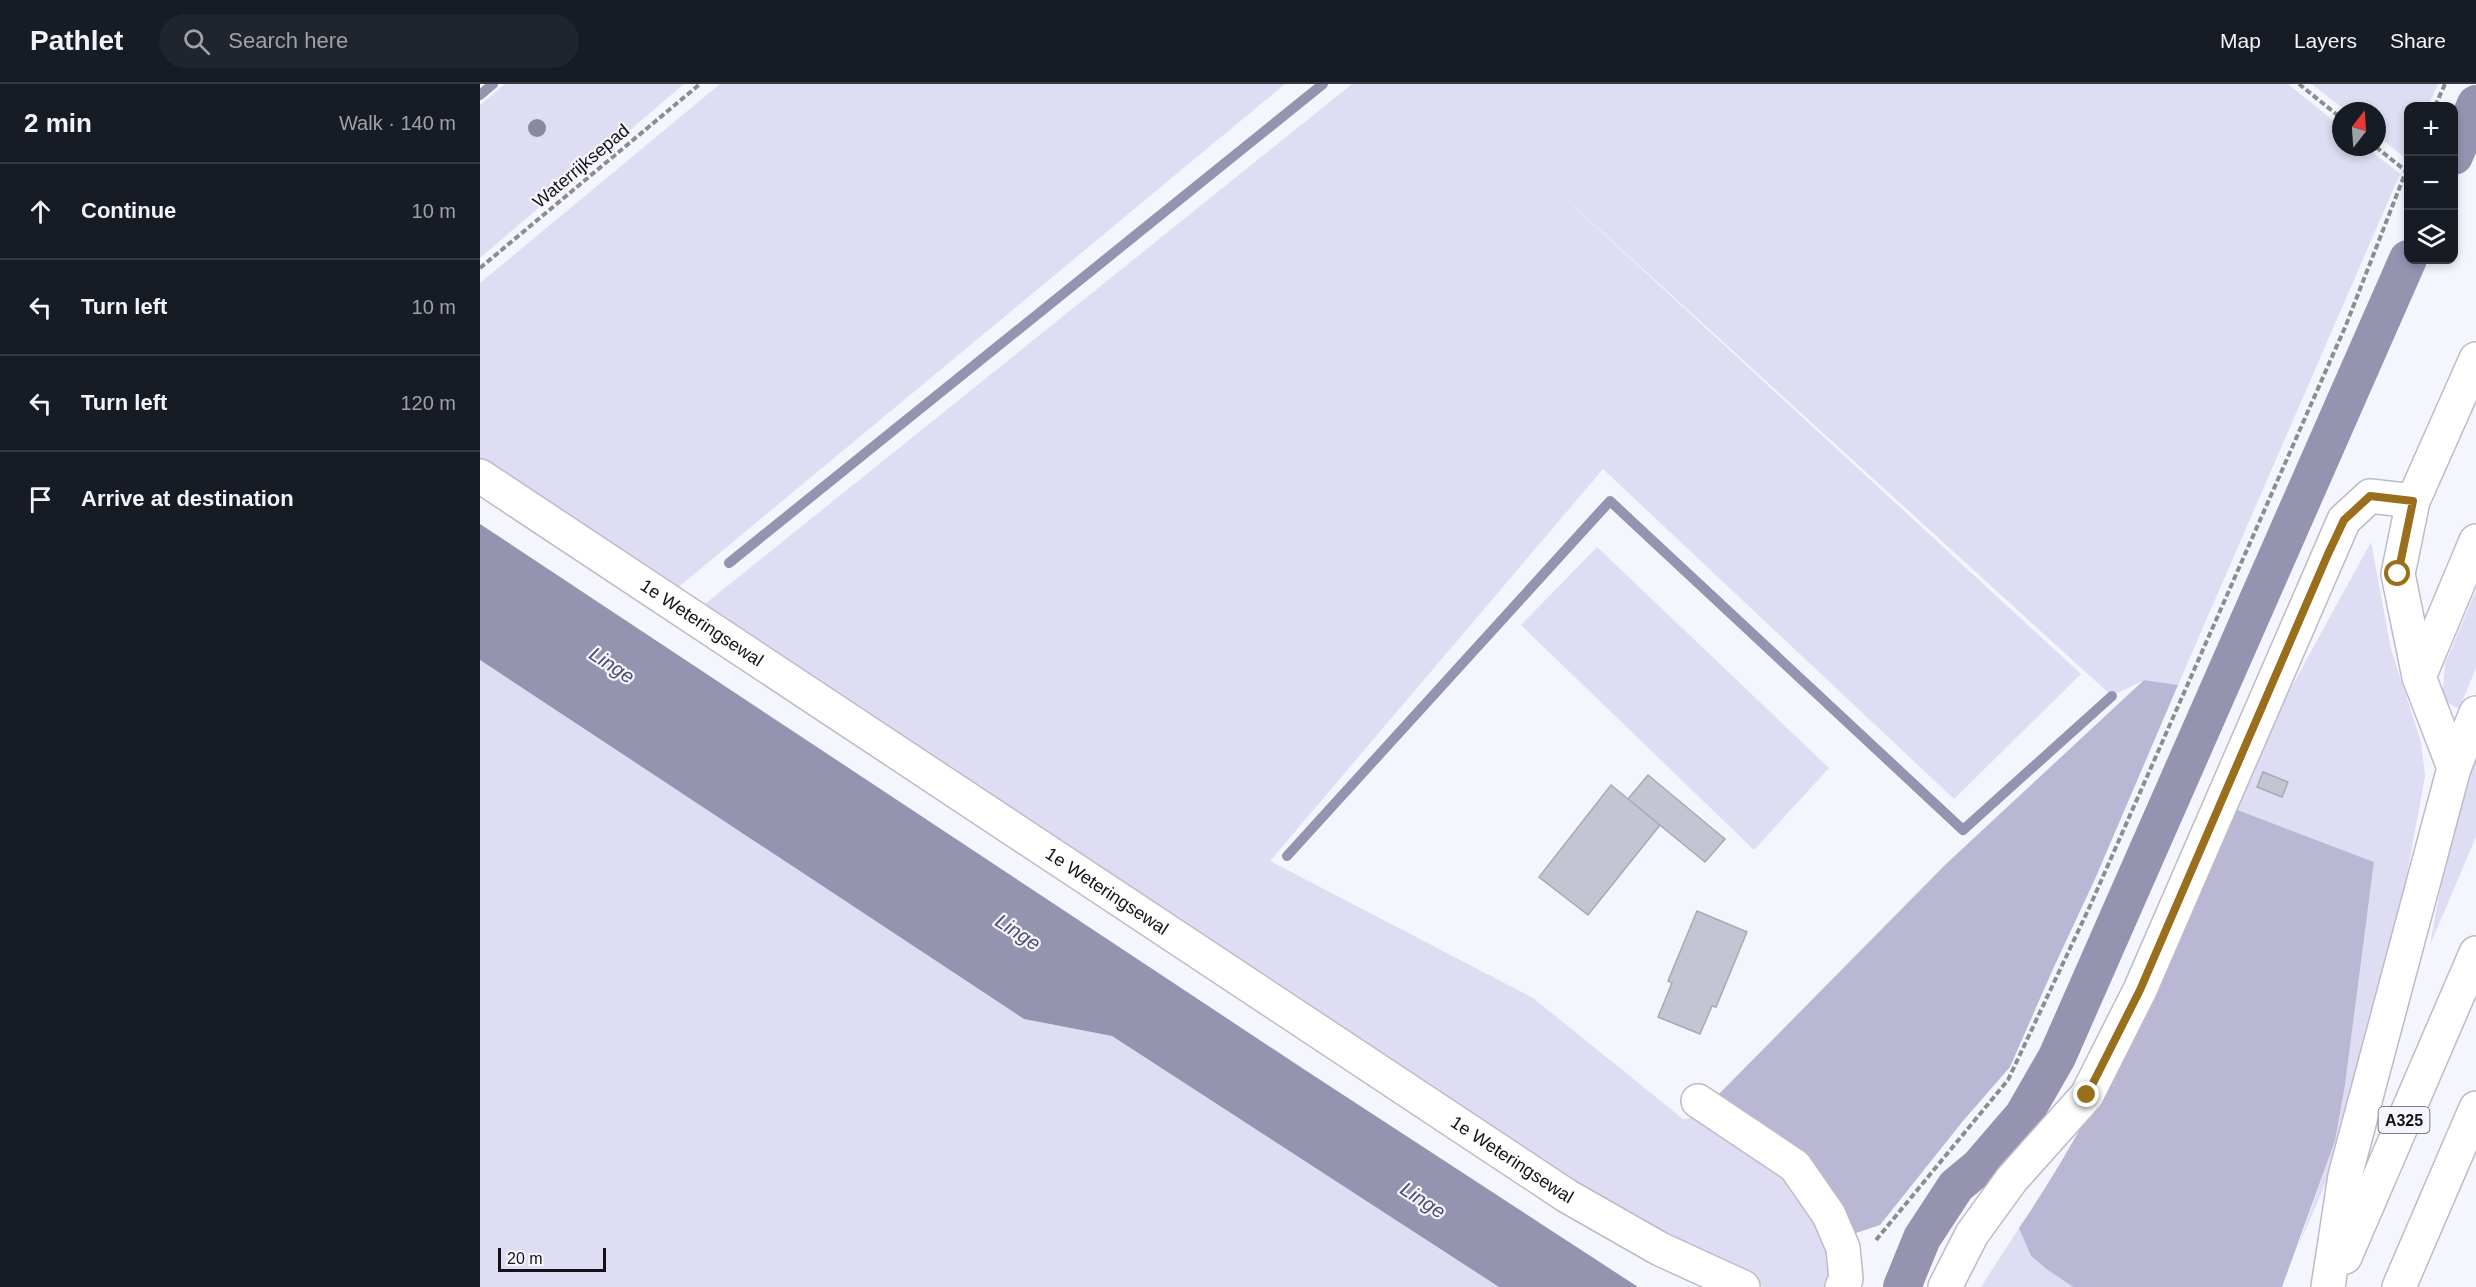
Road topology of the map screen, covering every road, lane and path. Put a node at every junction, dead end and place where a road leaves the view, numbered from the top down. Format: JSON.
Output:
{"nodes":[{"id":1,"x":700,"y":84,"type":"edge"},
{"id":2,"x":2299,"y":84,"type":"edge"},
{"id":3,"x":2445,"y":84,"type":"edge"},
{"id":4,"x":2437,"y":102,"type":"edge"},
{"id":5,"x":2332,"y":111,"type":"edge"},
{"id":6,"x":2386,"y":154,"type":"edge"},
{"id":7,"x":2404,"y":166,"type":"edge"},
{"id":8,"x":2404,"y":179,"type":"edge"},
{"id":9,"x":480,"y":268,"type":"edge"},
{"id":10,"x":2476,"y":359,"type":"edge"},
{"id":11,"x":480,"y":476,"type":"edge"},
{"id":12,"x":2413,"y":501,"type":"junction"},
{"id":13,"x":2476,"y":541,"type":"edge"},
{"id":14,"x":2419,"y":677,"type":"junction"},
{"id":15,"x":2476,"y":713,"type":"edge"},
{"id":16,"x":2454,"y":768,"type":"junction"},
{"id":17,"x":2476,"y":953,"type":"edge"},
{"id":18,"x":1698,"y":1101,"type":"dead end"},
{"id":19,"x":2476,"y":1108,"type":"edge"},
{"id":20,"x":1844,"y":1283,"type":"edge"},
{"id":21,"x":1743,"y":1287,"type":"edge"},
{"id":22,"x":1945,"y":1287,"type":"edge"},
{"id":23,"x":2330,"y":1287,"type":"edge"},
{"id":24,"x":2399,"y":1287,"type":"edge"}],
"edges":[{"from":1,"to":9,"type":"path","name":"Waterrijksepad"},
{"from":2,"to":5,"type":"path"},
{"from":3,"to":4,"type":"path"},
{"from":6,"to":7,"type":"path"},
{"from":8,"to":20,"type":"path"},
{"from":10,"to":12,"type":"main road"},
{"from":11,"to":21,"type":"main road","name":"1e Weteringsewal"},
{"from":12,"to":14,"type":"main road"},
{"from":12,"to":22,"type":"main road"},
{"from":13,"to":14,"type":"main road"},
{"from":14,"to":16,"type":"main road"},
{"from":15,"to":16,"type":"main road"},
{"from":16,"to":23,"type":"main road"},
{"from":17,"to":23,"type":"main road","number":"A325"},
{"from":18,"to":20,"type":"main road"},
{"from":19,"to":24,"type":"main road"}]}
